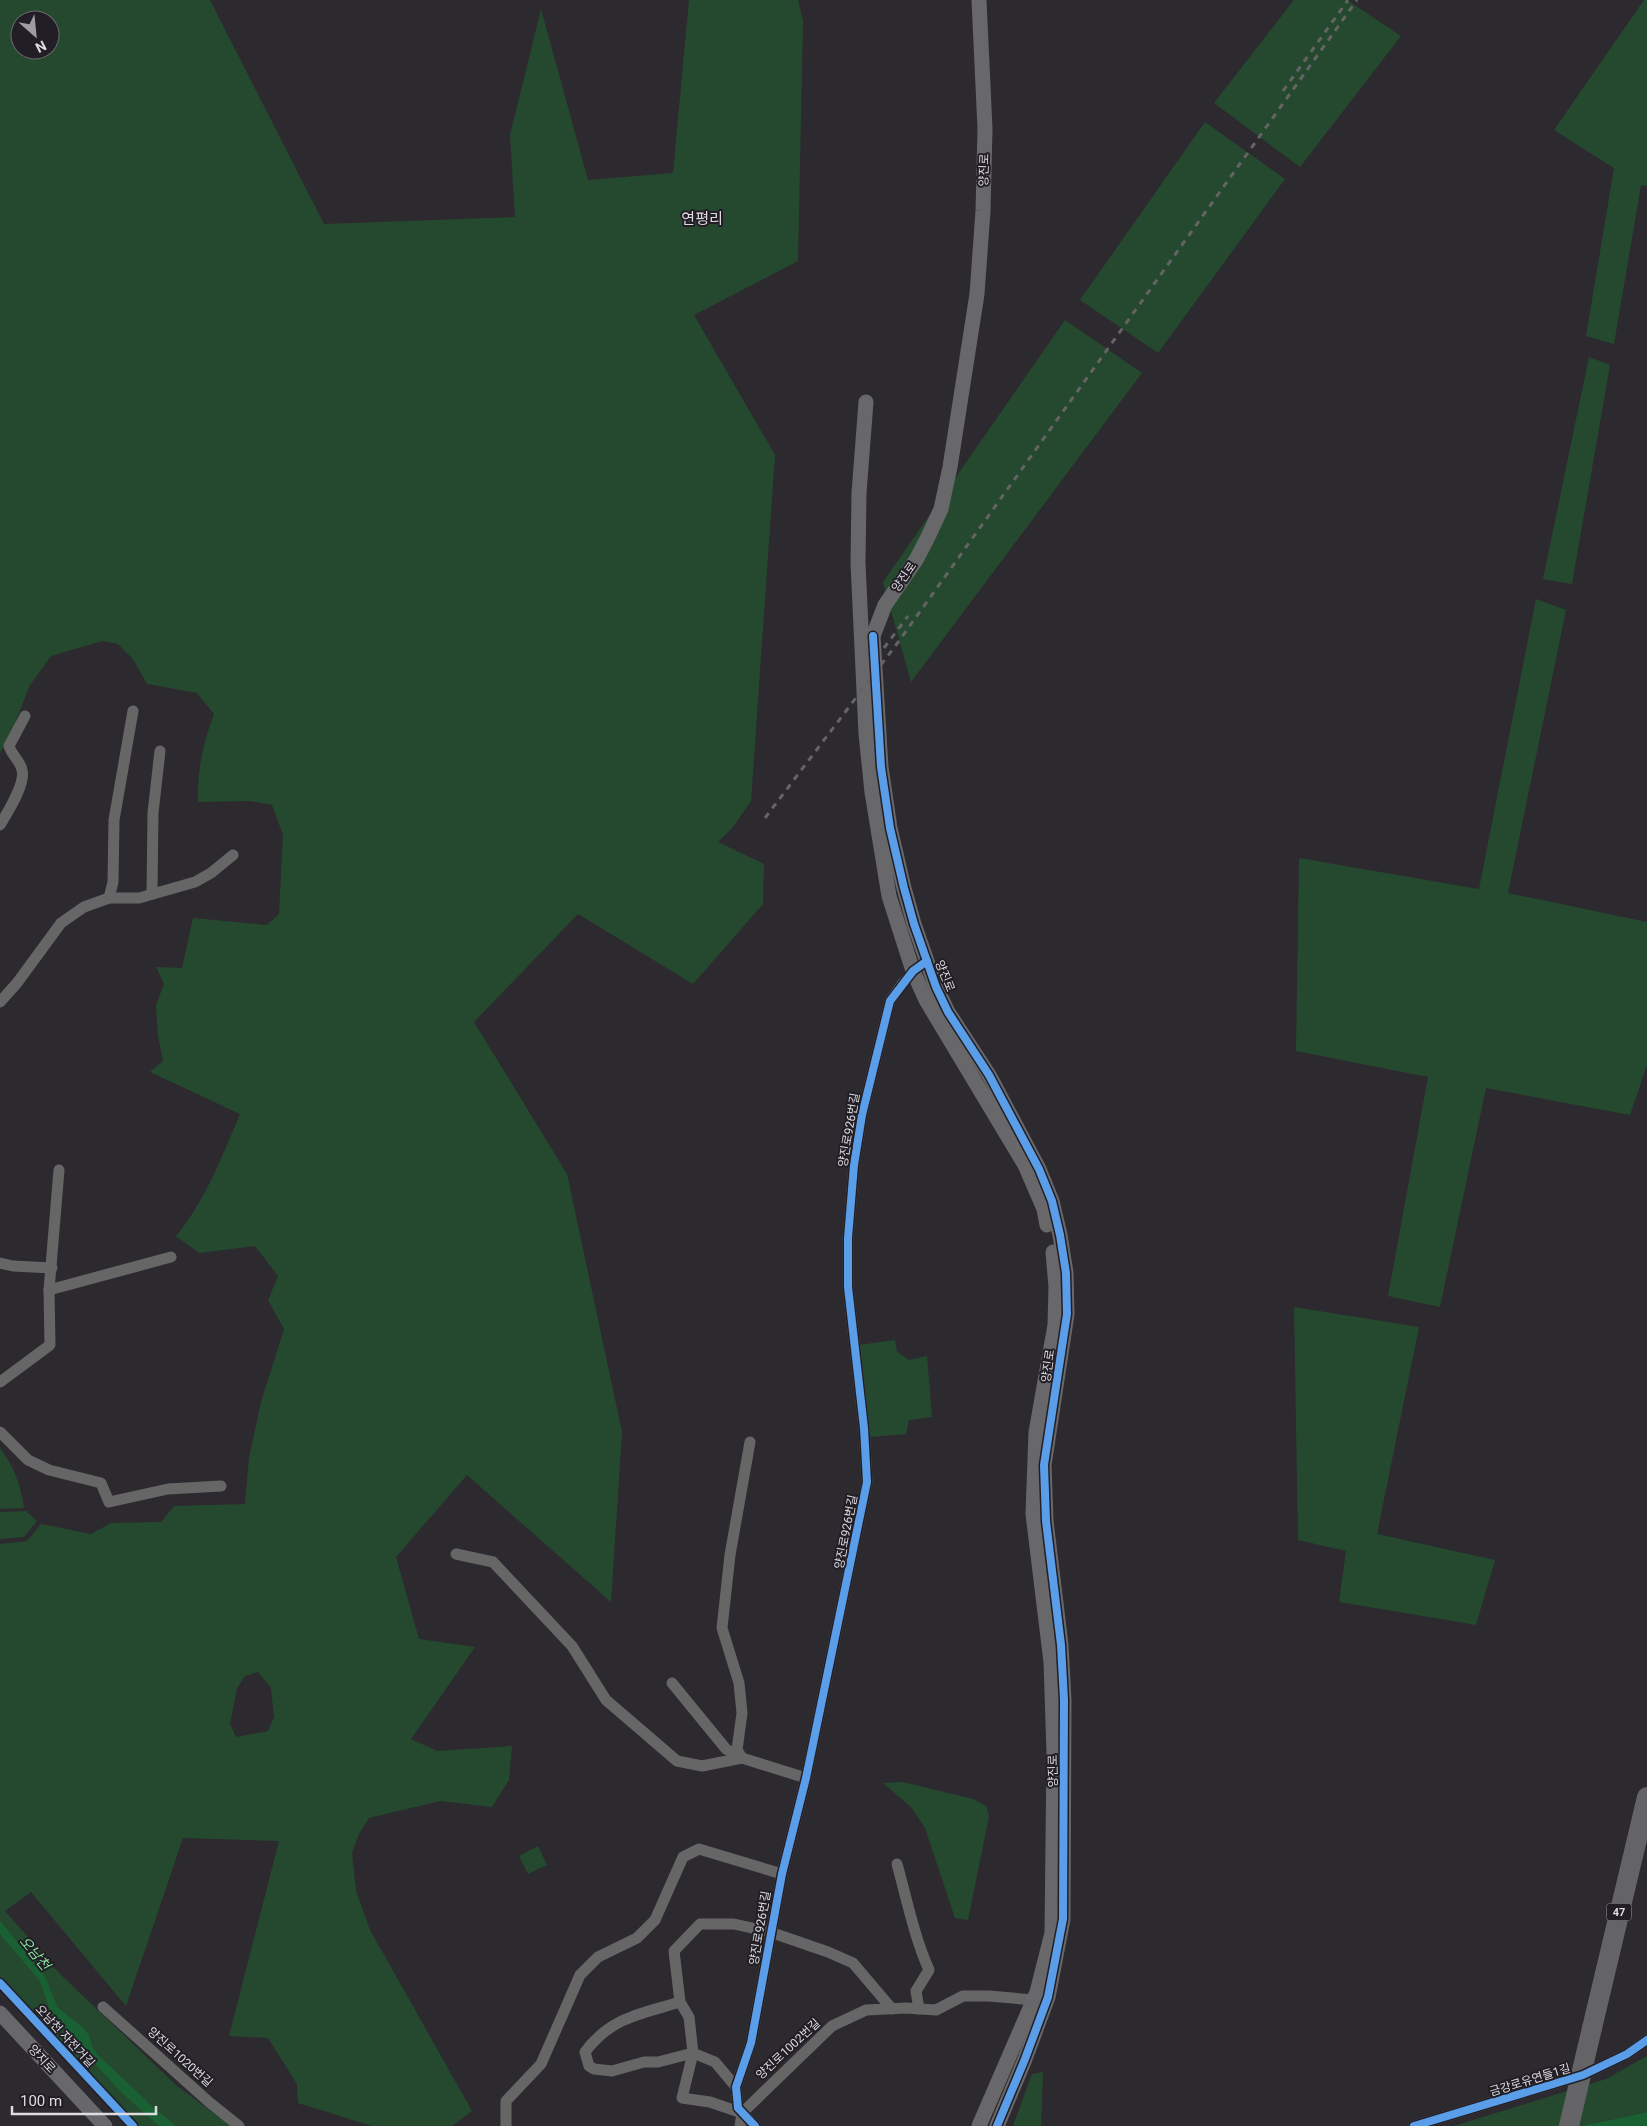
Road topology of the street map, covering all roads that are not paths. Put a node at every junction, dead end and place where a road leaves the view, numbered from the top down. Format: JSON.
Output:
{"nodes":[{"id":1,"x":969,"y":0,"type":"edge"},
{"id":2,"x":979,"y":0,"type":"edge"},
{"id":3,"x":866,"y":402,"type":"dead end"},
{"id":4,"x":862,"y":629,"type":"junction"},
{"id":5,"x":133,"y":711,"type":"dead end"},
{"id":6,"x":25,"y":716,"type":"dead end"},
{"id":7,"x":160,"y":752,"type":"dead end"},
{"id":8,"x":0,"y":825,"type":"edge"},
{"id":9,"x":233,"y":855,"type":"dead end"},
{"id":10,"x":152,"y":894,"type":"junction"},
{"id":11,"x":109,"y":898,"type":"junction"},
{"id":12,"x":927,"y":962,"type":"junction"},
{"id":13,"x":913,"y":971,"type":"junction"},
{"id":14,"x":0,"y":1002,"type":"edge"},
{"id":15,"x":59,"y":1170,"type":"dead end"},
{"id":16,"x":172,"y":1257,"type":"dead end"},
{"id":17,"x":0,"y":1263,"type":"edge"},
{"id":18,"x":52,"y":1268,"type":"junction"},
{"id":19,"x":49,"y":1290,"type":"junction"},
{"id":20,"x":0,"y":1382,"type":"edge"},
{"id":21,"x":0,"y":1432,"type":"edge"},
{"id":22,"x":750,"y":1442,"type":"dead end"},
{"id":23,"x":221,"y":1486,"type":"dead end"},
{"id":24,"x":456,"y":1554,"type":"dead end"},
{"id":25,"x":672,"y":1683,"type":"dead end"},
{"id":26,"x":742,"y":1758,"type":"junction"},
{"id":27,"x":806,"y":1778,"type":"junction"},
{"id":28,"x":1647,"y":1797,"type":"edge"},
{"id":29,"x":1647,"y":1851,"type":"edge"},
{"id":30,"x":897,"y":1864,"type":"dead end"},
{"id":31,"x":782,"y":1874,"type":"junction"},
{"id":32,"x":770,"y":1932,"type":"junction"},
{"id":33,"x":1034,"y":2000,"type":"junction"},
{"id":34,"x":680,"y":2002,"type":"junction"},
{"id":35,"x":103,"y":2007,"type":"dead end"},
{"id":36,"x":892,"y":2009,"type":"junction"},
{"id":37,"x":919,"y":2009,"type":"junction"},
{"id":38,"x":0,"y":2013,"type":"edge"},
{"id":39,"x":1599,"y":2029,"type":"junction"},
{"id":40,"x":1647,"y":2040,"type":"edge"},
{"id":41,"x":693,"y":2053,"type":"junction"},
{"id":42,"x":736,"y":2087,"type":"junction"},
{"id":43,"x":742,"y":2113,"type":"junction"},
{"id":44,"x":105,"y":2126,"type":"edge"},
{"id":45,"x":239,"y":2126,"type":"edge"},
{"id":46,"x":506,"y":2126,"type":"edge"},
{"id":47,"x":740,"y":2126,"type":"edge"},
{"id":48,"x":755,"y":2126,"type":"edge"},
{"id":49,"x":979,"y":2126,"type":"edge"},
{"id":50,"x":997,"y":2126,"type":"edge"},
{"id":51,"x":1414,"y":2126,"type":"edge"},
{"id":52,"x":1569,"y":2126,"type":"edge"},
{"id":53,"x":1583,"y":2126,"type":"edge"}],
"edges":[{"from":1,"to":4,"type":"main road","name":"양진로"},
{"from":2,"to":12,"type":"main road","name":"양진로"},
{"from":3,"to":4,"type":"main road","name":"양진로"},
{"from":4,"to":13,"type":"main road","name":"양진로"},
{"from":5,"to":11,"type":"street"},
{"from":6,"to":8,"type":"street"},
{"from":7,"to":10,"type":"street"},
{"from":9,"to":10,"type":"street"},
{"from":10,"to":11,"type":"street"},
{"from":11,"to":14,"type":"street"},
{"from":12,"to":13,"type":"street","name":"양진로926번길"},
{"from":12,"to":50,"type":"main road","name":"양진로"},
{"from":13,"to":27,"type":"street","name":"양진로926번길"},
{"from":13,"to":33,"type":"main road","name":"양진로"},
{"from":15,"to":18,"type":"street"},
{"from":16,"to":19,"type":"street"},
{"from":17,"to":18,"type":"street"},
{"from":18,"to":19,"type":"street"},
{"from":19,"to":20,"type":"street"},
{"from":21,"to":23,"type":"street"},
{"from":22,"to":26,"type":"street"},
{"from":24,"to":26,"type":"street"},
{"from":25,"to":26,"type":"street"},
{"from":26,"to":27,"type":"street"},
{"from":27,"to":31,"type":"street","name":"양진로926번길"},
{"from":28,"to":39,"type":"highway","number":"47"},
{"from":29,"to":39,"type":"highway","number":"47"},
{"from":30,"to":37,"type":"street"},
{"from":31,"to":32,"type":"street","name":"양진로926번길"},
{"from":31,"to":46,"type":"street"},
{"from":32,"to":34,"type":"street","name":"양진로926번길"},
{"from":32,"to":36,"type":"street","name":"양진로926번길"},
{"from":32,"to":42,"type":"street","name":"양진로926번길"},
{"from":33,"to":37,"type":"street","name":"양진로1002번길"},
{"from":33,"to":49,"type":"main road","name":"양진로"},
{"from":34,"to":41,"type":"street","name":"양진로926번길"},
{"from":34,"to":41,"type":"street"},
{"from":35,"to":45,"type":"street","name":"양진로1020번길"},
{"from":36,"to":37,"type":"street","name":"양진로1002번길"},
{"from":36,"to":43,"type":"street","name":"양진로1002번길"},
{"from":38,"to":44,"type":"main road","name":"양지로"},
{"from":39,"to":52,"type":"highway","number":"47","bridge":true},
{"from":39,"to":53,"type":"highway","number":"47"},
{"from":40,"to":51,"type":"street","name":"금강로유연들1길"},
{"from":41,"to":42,"type":"street","name":"양진로926번길"},
{"from":41,"to":43,"type":"street"},
{"from":42,"to":43,"type":"street","name":"양진로926번길"},
{"from":43,"to":47,"type":"street"},
{"from":43,"to":48,"type":"street"}]}
